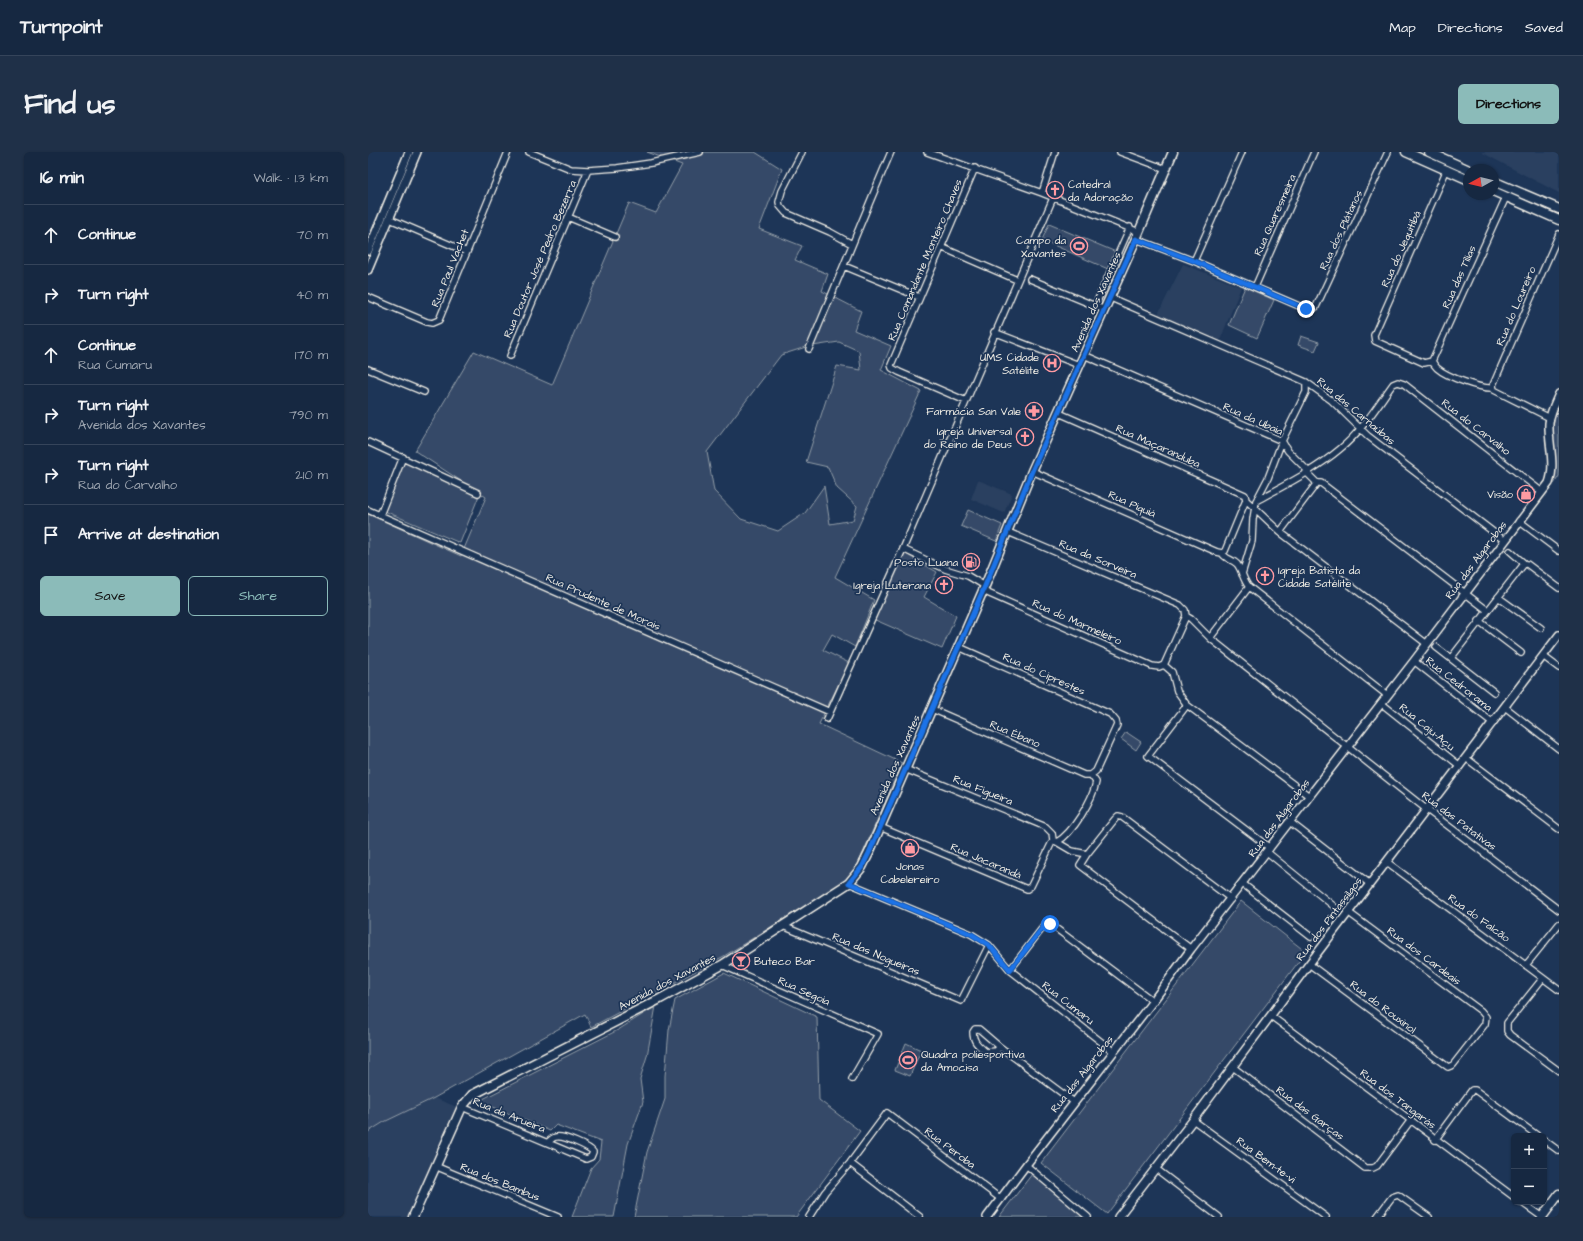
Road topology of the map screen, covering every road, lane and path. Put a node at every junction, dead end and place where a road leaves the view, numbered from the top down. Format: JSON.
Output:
{"nodes":[{"id":1,"x":409,"y":152,"type":"edge"},
{"id":2,"x":417,"y":152,"type":"edge"},
{"id":3,"x":508,"y":152,"type":"edge"},
{"id":4,"x":529,"y":152,"type":"edge"},
{"id":5,"x":700,"y":152,"type":"edge"},
{"id":6,"x":802,"y":152,"type":"edge"},
{"id":7,"x":891,"y":152,"type":"edge"},
{"id":8,"x":928,"y":152,"type":"edge"},
{"id":9,"x":1055,"y":152,"type":"edge"},
{"id":10,"x":1120,"y":152,"type":"edge"},
{"id":11,"x":1173,"y":152,"type":"edge"},
{"id":12,"x":1242,"y":152,"type":"edge"},
{"id":13,"x":1314,"y":152,"type":"edge"},
{"id":14,"x":1388,"y":152,"type":"edge"},
{"id":15,"x":1406,"y":152,"type":"edge"},
{"id":16,"x":1429,"y":152,"type":"edge"},
{"id":17,"x":1463,"y":167,"type":"edge"},
{"id":18,"x":975,"y":168,"type":"junction"},
{"id":19,"x":1166,"y":169,"type":"junction"},
{"id":20,"x":1446,"y":169,"type":"junction"},
{"id":21,"x":588,"y":170,"type":"junction"},
{"id":22,"x":1463,"y":177,"type":"edge"},
{"id":23,"x":1499,"y":184,"type":"edge"},
{"id":24,"x":1042,"y":193,"type":"junction"},
{"id":25,"x":1499,"y":194,"type":"edge"},
{"id":26,"x":1506,"y":197,"type":"junction"},
{"id":27,"x":1053,"y":198,"type":"junction"},
{"id":28,"x":1559,"y":209,"type":"edge"},
{"id":29,"x":568,"y":217,"type":"junction"},
{"id":30,"x":390,"y":219,"type":"junction"},
{"id":31,"x":1559,"y":220,"type":"edge"},
{"id":32,"x":1130,"y":227,"type":"junction"},
{"id":33,"x":1559,"y":234,"type":"edge"},
{"id":34,"x":1138,"y":235,"type":"junction"},
{"id":35,"x":615,"y":237,"type":"dead end"},
{"id":36,"x":852,"y":244,"type":"junction"},
{"id":37,"x":941,"y":247,"type":"junction"},
{"id":38,"x":368,"y":251,"type":"edge"},
{"id":39,"x":467,"y":252,"type":"junction"},
{"id":40,"x":1194,"y":261,"type":"junction"},
{"id":41,"x":844,"y":266,"type":"junction"},
{"id":42,"x":1112,"y":269,"type":"junction"},
{"id":43,"x":368,"y":270,"type":"edge"},
{"id":44,"x":1122,"y":273,"type":"junction"},
{"id":45,"x":1030,"y":279,"type":"dead end"},
{"id":46,"x":1017,"y":280,"type":"junction"},
{"id":47,"x":1105,"y":284,"type":"junction"},
{"id":48,"x":1255,"y":287,"type":"junction"},
{"id":49,"x":1115,"y":288,"type":"junction"},
{"id":50,"x":368,"y":297,"type":"edge"},
{"id":51,"x":919,"y":297,"type":"junction"},
{"id":52,"x":1111,"y":298,"type":"junction"},
{"id":53,"x":1095,"y":306,"type":"junction"},
{"id":54,"x":1105,"y":310,"type":"junction"},
{"id":55,"x":994,"y":332,"type":"junction"},
{"id":56,"x":809,"y":349,"type":"dead end"},
{"id":57,"x":1084,"y":355,"type":"junction"},
{"id":58,"x":510,"y":356,"type":"dead end"},
{"id":59,"x":1429,"y":362,"type":"junction"},
{"id":60,"x":1079,"y":365,"type":"junction"},
{"id":61,"x":368,"y":369,"type":"edge"},
{"id":62,"x":1306,"y":382,"type":"junction"},
{"id":63,"x":1493,"y":387,"type":"junction"},
{"id":64,"x":424,"y":392,"type":"dead end"},
{"id":65,"x":1559,"y":394,"type":"edge"},
{"id":66,"x":966,"y":401,"type":"junction"},
{"id":67,"x":1059,"y":413,"type":"junction"},
{"id":68,"x":1550,"y":418,"type":"junction"},
{"id":69,"x":1361,"y":429,"type":"junction"},
{"id":70,"x":1282,"y":441,"type":"junction"},
{"id":71,"x":368,"y":442,"type":"edge"},
{"id":72,"x":403,"y":457,"type":"junction"},
{"id":73,"x":1032,"y":471,"type":"junction"},
{"id":74,"x":1308,"y":471,"type":"junction"},
{"id":75,"x":1317,"y":483,"type":"junction"},
{"id":76,"x":1542,"y":492,"type":"junction"},
{"id":77,"x":478,"y":493,"type":"dead end"},
{"id":78,"x":1246,"y":498,"type":"junction"},
{"id":79,"x":1256,"y":501,"type":"junction"},
{"id":80,"x":1254,"y":508,"type":"junction"},
{"id":81,"x":368,"y":510,"type":"edge"},
{"id":82,"x":380,"y":515,"type":"junction"},
{"id":83,"x":1519,"y":521,"type":"junction"},
{"id":84,"x":1008,"y":532,"type":"junction"},
{"id":85,"x":1280,"y":532,"type":"junction"},
{"id":86,"x":1505,"y":541,"type":"junction"},
{"id":87,"x":903,"y":549,"type":"junction"},
{"id":88,"x":1510,"y":551,"type":"dead end"},
{"id":89,"x":1559,"y":551,"type":"edge"},
{"id":90,"x":1223,"y":552,"type":"junction"},
{"id":91,"x":1525,"y":564,"type":"junction"},
{"id":92,"x":1242,"y":575,"type":"junction"},
{"id":93,"x":1249,"y":587,"type":"junction"},
{"id":94,"x":984,"y":588,"type":"junction"},
{"id":95,"x":1559,"y":588,"type":"edge"},
{"id":96,"x":1466,"y":593,"type":"junction"},
{"id":97,"x":1498,"y":597,"type":"junction"},
{"id":98,"x":1487,"y":610,"type":"junction"},
{"id":99,"x":1186,"y":616,"type":"junction"},
{"id":100,"x":1479,"y":621,"type":"junction"},
{"id":101,"x":1541,"y":628,"type":"dead end"},
{"id":102,"x":1559,"y":636,"type":"edge"},
{"id":103,"x":1210,"y":638,"type":"junction"},
{"id":104,"x":1427,"y":644,"type":"junction"},
{"id":105,"x":959,"y":647,"type":"junction"},
{"id":106,"x":1436,"y":647,"type":"dead end"},
{"id":107,"x":1521,"y":653,"type":"dead end"},
{"id":108,"x":1544,"y":656,"type":"junction"},
{"id":109,"x":1451,"y":658,"type":"junction"},
{"id":110,"x":1414,"y":661,"type":"junction"},
{"id":111,"x":1164,"y":665,"type":"junction"},
{"id":112,"x":1559,"y":668,"type":"edge"},
{"id":113,"x":1494,"y":692,"type":"dead end"},
{"id":114,"x":1386,"y":695,"type":"junction"},
{"id":115,"x":1381,"y":703,"type":"junction"},
{"id":116,"x":1187,"y":705,"type":"junction"},
{"id":117,"x":1505,"y":707,"type":"junction"},
{"id":118,"x":932,"y":709,"type":"junction"},
{"id":119,"x":830,"y":712,"type":"junction"},
{"id":120,"x":827,"y":719,"type":"dead end"},
{"id":121,"x":1493,"y":723,"type":"junction"},
{"id":122,"x":1347,"y":747,"type":"junction"},
{"id":123,"x":1559,"y":749,"type":"edge"},
{"id":124,"x":1466,"y":758,"type":"junction"},
{"id":125,"x":1460,"y":766,"type":"junction"},
{"id":126,"x":905,"y":769,"type":"junction"},
{"id":127,"x":1091,"y":775,"type":"junction"},
{"id":128,"x":1309,"y":796,"type":"junction"},
{"id":129,"x":1426,"y":809,"type":"junction"},
{"id":130,"x":1290,"y":822,"type":"junction"},
{"id":131,"x":880,"y":827,"type":"junction"},
{"id":132,"x":1559,"y":830,"type":"edge"},
{"id":133,"x":1055,"y":841,"type":"junction"},
{"id":134,"x":1269,"y":850,"type":"junction"},
{"id":135,"x":1087,"y":854,"type":"junction"},
{"id":136,"x":1387,"y":862,"type":"junction"},
{"id":137,"x":849,"y":883,"type":"junction"},
{"id":138,"x":1243,"y":884,"type":"junction"},
{"id":139,"x":1370,"y":884,"type":"junction"},
{"id":140,"x":1231,"y":899,"type":"junction"},
{"id":141,"x":1336,"y":908,"type":"dead end"},
{"id":142,"x":1559,"y":910,"type":"edge"},
{"id":143,"x":1348,"y":912,"type":"junction"},
{"id":144,"x":1559,"y":924,"type":"edge"},
{"id":145,"x":783,"y":926,"type":"junction"},
{"id":146,"x":1311,"y":937,"type":"dead end"},
{"id":147,"x":989,"y":945,"type":"junction"},
{"id":148,"x":1191,"y":949,"type":"junction"},
{"id":149,"x":1309,"y":964,"type":"junction"},
{"id":150,"x":722,"y":965,"type":"junction"},
{"id":151,"x":1526,"y":965,"type":"junction"},
{"id":152,"x":1010,"y":970,"type":"junction"},
{"id":153,"x":1543,"y":978,"type":"junction"},
{"id":154,"x":1559,"y":990,"type":"edge"},
{"id":155,"x":1153,"y":1002,"type":"junction"},
{"id":156,"x":1271,"y":1016,"type":"junction"},
{"id":157,"x":1000,"y":1047,"type":"junction"},
{"id":158,"x":1114,"y":1052,"type":"junction"},
{"id":159,"x":1445,"y":1066,"type":"joint"},
{"id":160,"x":1233,"y":1067,"type":"junction"},
{"id":161,"x":1559,"y":1071,"type":"edge"},
{"id":162,"x":852,"y":1080,"type":"dead end"},
{"id":163,"x":1074,"y":1102,"type":"junction"},
{"id":164,"x":462,"y":1107,"type":"junction"},
{"id":165,"x":1193,"y":1120,"type":"junction"},
{"id":166,"x":1411,"y":1120,"type":"junction"},
{"id":167,"x":1534,"y":1133,"type":"edge"},
{"id":168,"x":1435,"y":1140,"type":"junction"},
{"id":169,"x":548,"y":1142,"type":"junction"},
{"id":170,"x":1547,"y":1142,"type":"edge"},
{"id":171,"x":1559,"y":1151,"type":"edge"},
{"id":172,"x":850,"y":1163,"type":"junction"},
{"id":173,"x":1026,"y":1165,"type":"junction"},
{"id":174,"x":435,"y":1166,"type":"junction"},
{"id":175,"x":1155,"y":1168,"type":"junction"},
{"id":176,"x":1559,"y":1194,"type":"edge"},
{"id":177,"x":1511,"y":1195,"type":"edge"},
{"id":178,"x":1001,"y":1199,"type":"junction"},
{"id":179,"x":1525,"y":1205,"type":"edge"},
{"id":180,"x":413,"y":1217,"type":"edge"},
{"id":181,"x":558,"y":1217,"type":"edge"},
{"id":182,"x":810,"y":1217,"type":"edge"},
{"id":183,"x":920,"y":1217,"type":"edge"},
{"id":184,"x":987,"y":1217,"type":"edge"},
{"id":185,"x":1088,"y":1217,"type":"edge"},
{"id":186,"x":1118,"y":1217,"type":"edge"},
{"id":187,"x":1219,"y":1217,"type":"edge"},
{"id":188,"x":1326,"y":1217,"type":"edge"},
{"id":189,"x":1377,"y":1217,"type":"edge"},
{"id":190,"x":1429,"y":1217,"type":"edge"},
{"id":191,"x":1542,"y":1217,"type":"edge"}],
"edges":[{"from":1,"to":38,"type":"street"},
{"from":2,"to":30,"type":"street"},
{"from":3,"to":39,"type":"street","name":"Rua Paul Vachet"},
{"from":4,"to":21,"type":"street"},
{"from":5,"to":21,"type":"street"},
{"from":6,"to":36,"type":"street"},
{"from":7,"to":36,"type":"street"},
{"from":8,"to":18,"type":"street"},
{"from":9,"to":24,"type":"street"},
{"from":10,"to":19,"type":"street"},
{"from":11,"to":19,"type":"main road","name":"Avenida dos Xavantes"},
{"from":12,"to":40,"type":"street"},
{"from":13,"to":48,"type":"street","name":"Rua Quaresmeira"},
{"from":14,"to":48,"type":"street","name":"Rua dos Plátanos"},
{"from":15,"to":20,"type":"main road"},
{"from":16,"to":17,"type":"main road"},
{"from":18,"to":24,"type":"street"},
{"from":18,"to":37,"type":"street","name":"Rua Comandante Monteiro Chaves"},
{"from":19,"to":34,"type":"main road","name":"Avenida dos Xavantes"},
{"from":20,"to":22,"type":"main road"},
{"from":20,"to":59,"type":"street","name":"Rua do Jequitibá"},
{"from":21,"to":29,"type":"street","name":"Rua Doutor José Pedro Bezerra"},
{"from":23,"to":28,"type":"main road"},
{"from":24,"to":27,"type":"street"},
{"from":25,"to":26,"type":"main road"},
{"from":26,"to":31,"type":"main road"},
{"from":26,"to":59,"type":"street","name":"Rua das Tílias"},
{"from":27,"to":32,"type":"street"},
{"from":27,"to":46,"type":"street"},
{"from":29,"to":35,"type":"street"},
{"from":29,"to":58,"type":"street","name":"Rua Doutor José Pedro Bezerra"},
{"from":30,"to":39,"type":"street"},
{"from":30,"to":43,"type":"street"},
{"from":32,"to":34,"type":"street"},
{"from":32,"to":42,"type":"street","name":"Avenida dos Xavantes"},
{"from":33,"to":63,"type":"street","name":"Rua do Loureiro"},
{"from":34,"to":40,"type":"street"},
{"from":34,"to":44,"type":"main road","name":"Avenida dos Xavantes"},
{"from":36,"to":41,"type":"street"},
{"from":37,"to":46,"type":"street"},
{"from":37,"to":51,"type":"street","name":"Rua Comandante Monteiro Chaves"},
{"from":39,"to":50,"type":"street","name":"Rua Paul Vachet"},
{"from":40,"to":48,"type":"street"},
{"from":41,"to":51,"type":"street"},
{"from":41,"to":56,"type":"street"},
{"from":42,"to":44,"type":"street"},
{"from":42,"to":47,"type":"street","name":"Avenida dos Xavantes"},
{"from":44,"to":49,"type":"main road","name":"Avenida dos Xavantes"},
{"from":45,"to":53,"type":"street"},
{"from":46,"to":55,"type":"street"},
{"from":47,"to":49,"type":"street"},
{"from":47,"to":53,"type":"street","name":"Avenida dos Xavantes"},
{"from":49,"to":52,"type":"main road","name":"Avenida dos Xavantes"},
{"from":51,"to":66,"type":"street","name":"Rua Comandante Monteiro Chaves"},
{"from":52,"to":54,"type":"main road","name":"Avenida dos Xavantes"},
{"from":52,"to":62,"type":"street","name":"Rua das Carnaúbas"},
{"from":53,"to":54,"type":"street"},
{"from":54,"to":57,"type":"main road","name":"Avenida dos Xavantes"},
{"from":55,"to":60,"type":"street"},
{"from":55,"to":66,"type":"street"},
{"from":57,"to":60,"type":"main road","name":"Avenida dos Xavantes"},
{"from":57,"to":70,"type":"street","name":"Rua da Ubaia"},
{"from":59,"to":63,"type":"street"},
{"from":60,"to":67,"type":"main road","name":"Avenida dos Xavantes"},
{"from":61,"to":64,"type":"street"},
{"from":62,"to":69,"type":"street","name":"Rua das Carnaúbas"},
{"from":62,"to":70,"type":"street"},
{"from":63,"to":68,"type":"street"},
{"from":65,"to":68,"type":"street","name":"Rua das Algarobas"},
{"from":66,"to":87,"type":"street"},
{"from":67,"to":73,"type":"main road","name":"Avenida dos Xavantes"},
{"from":67,"to":78,"type":"street","name":"Rua Maçaranduba"},
{"from":68,"to":76,"type":"street","name":"Rua das Algarobas"},
{"from":69,"to":74,"type":"street"},
{"from":69,"to":76,"type":"street","name":"Rua do Carvalho"},
{"from":69,"to":86,"type":"street","name":"Rua das Carnaúbas"},
{"from":70,"to":74,"type":"street","name":"Rua da Ubaia"},
{"from":70,"to":79,"type":"street"},
{"from":71,"to":72,"type":"street"},
{"from":72,"to":77,"type":"street"},
{"from":72,"to":82,"type":"street"},
{"from":73,"to":84,"type":"main road","name":"Avenida dos Xavantes"},
{"from":73,"to":90,"type":"street","name":"Rua Piquiá"},
{"from":74,"to":75,"type":"street","name":"Rua da Ubaia"},
{"from":74,"to":79,"type":"street"},
{"from":75,"to":85,"type":"street"},
{"from":75,"to":96,"type":"street","name":"Rua da Ubaia"},
{"from":76,"to":83,"type":"street","name":"Rua das Algarobas"},
{"from":78,"to":80,"type":"street","name":"Rua Maçaranduba"},
{"from":78,"to":90,"type":"street"},
{"from":79,"to":80,"type":"street"},
{"from":80,"to":85,"type":"street","name":"Rua Maçaranduba"},
{"from":80,"to":92,"type":"street"},
{"from":81,"to":82,"type":"street","name":"Rua Prudente de Morais"},
{"from":82,"to":119,"type":"street","name":"Rua Prudente de Morais"},
{"from":83,"to":86,"type":"street","name":"Rua das Algarobas"},
{"from":83,"to":89,"type":"street"},
{"from":84,"to":94,"type":"main road","name":"Avenida dos Xavantes"},
{"from":84,"to":99,"type":"street","name":"Rua da Sorveira"},
{"from":85,"to":104,"type":"street"},
{"from":86,"to":96,"type":"street","name":"Rua das Algarobas"},
{"from":87,"to":94,"type":"street","name":"Rua do Marmeleiro"},
{"from":87,"to":119,"type":"street"},
{"from":88,"to":91,"type":"street"},
{"from":90,"to":92,"type":"street","name":"Rua Piquiá"},
{"from":91,"to":95,"type":"street"},
{"from":91,"to":97,"type":"street"},
{"from":92,"to":93,"type":"street","name":"Rua Piquiá"},
{"from":93,"to":103,"type":"street"},
{"from":93,"to":114,"type":"street"},
{"from":94,"to":105,"type":"main road","name":"Avenida dos Xavantes"},
{"from":94,"to":111,"type":"street","name":"Rua do Marmeleiro"},
{"from":96,"to":98,"type":"street","name":"Rua da Ubaia"},
{"from":96,"to":104,"type":"street","name":"Rua das Algarobas"},
{"from":97,"to":98,"type":"street"},
{"from":97,"to":101,"type":"street"},
{"from":98,"to":100,"type":"street"},
{"from":99,"to":103,"type":"street"},
{"from":99,"to":111,"type":"street"},
{"from":100,"to":107,"type":"street"},
{"from":100,"to":109,"type":"street"},
{"from":102,"to":108,"type":"street","name":"Rua dos Pintassilgos"},
{"from":103,"to":122,"type":"street"},
{"from":104,"to":110,"type":"street","name":"Rua das Algarobas"},
{"from":105,"to":118,"type":"main road","name":"Avenida dos Xavantes"},
{"from":105,"to":127,"type":"street","name":"Rua do Ciprestes"},
{"from":106,"to":109,"type":"street"},
{"from":108,"to":112,"type":"street"},
{"from":108,"to":117,"type":"street","name":"Rua dos Pintassilgos"},
{"from":109,"to":113,"type":"street"},
{"from":110,"to":114,"type":"street","name":"Rua das Algarobas"},
{"from":110,"to":121,"type":"street","name":"Rua Cedrorama"},
{"from":111,"to":116,"type":"street"},
{"from":114,"to":115,"type":"street","name":"Rua das Algarobas"},
{"from":115,"to":122,"type":"street","name":"Rua das Algarobas"},
{"from":115,"to":125,"type":"street","name":"Rua Caju-Açu"},
{"from":116,"to":128,"type":"street"},
{"from":116,"to":134,"type":"street"},
{"from":117,"to":121,"type":"street","name":"Rua dos Pintassilgos"},
{"from":117,"to":123,"type":"street"},
{"from":118,"to":126,"type":"main road","name":"Avenida dos Xavantes"},
{"from":118,"to":127,"type":"street","name":"Rua Ébano"},
{"from":119,"to":120,"type":"street"},
{"from":121,"to":124,"type":"street","name":"Rua dos Pintassilgos"},
{"from":122,"to":128,"type":"street","name":"Rua das Algarobas"},
{"from":122,"to":129,"type":"street","name":"Rua das Patativas"},
{"from":124,"to":125,"type":"street","name":"Rua dos Pintassilgos"},
{"from":124,"to":132,"type":"street"},
{"from":125,"to":129,"type":"street","name":"Rua dos Pintassilgos"},
{"from":126,"to":131,"type":"main road","name":"Avenida dos Xavantes"},
{"from":126,"to":133,"type":"street","name":"Rua Figueira"},
{"from":127,"to":133,"type":"street"},
{"from":128,"to":130,"type":"street","name":"Rua das Algarobas"},
{"from":129,"to":136,"type":"street","name":"Rua dos Pintassilgos"},
{"from":129,"to":142,"type":"street","name":"Rua das Patativas"},
{"from":130,"to":134,"type":"street","name":"Rua das Algarobas"},
{"from":130,"to":139,"type":"street"},
{"from":131,"to":133,"type":"street","name":"Rua Jacarandá"},
{"from":131,"to":137,"type":"main road","name":"Avenida dos Xavantes"},
{"from":133,"to":135,"type":"street"},
{"from":134,"to":138,"type":"street","name":"Rua das Algarobas"},
{"from":134,"to":141,"type":"street"},
{"from":135,"to":140,"type":"street"},
{"from":135,"to":148,"type":"street"},
{"from":136,"to":139,"type":"street","name":"Rua dos Pintassilgos"},
{"from":136,"to":151,"type":"street","name":"Rua do Falcão"},
{"from":137,"to":145,"type":"main road","name":"Avenida dos Xavantes"},
{"from":137,"to":147,"type":"street"},
{"from":138,"to":140,"type":"street","name":"Rua das Algarobas"},
{"from":138,"to":146,"type":"street"},
{"from":139,"to":143,"type":"street","name":"Rua dos Pintassilgos"},
{"from":140,"to":148,"type":"street","name":"Rua das Algarobas"},
{"from":143,"to":149,"type":"street","name":"Rua dos Pintassilgos"},
{"from":143,"to":159,"type":"street","name":"Rua dos Cardeais"},
{"from":144,"to":151,"type":"street"},
{"from":145,"to":147,"type":"street","name":"Rua das Nogueiras"},
{"from":145,"to":150,"type":"main road","name":"Avenida dos Xavantes"},
{"from":147,"to":152,"type":"street","name":"Rua Cumaru"},
{"from":148,"to":155,"type":"street","name":"Rua das Algarobas"},
{"from":149,"to":156,"type":"street","name":"Rua dos Pintassilgos"},
{"from":149,"to":159,"type":"street","name":"Rua do Rouxinol"},
{"from":150,"to":162,"type":"street","name":"Rua Segoia"},
{"from":150,"to":164,"type":"main road","name":"Avenida dos Xavantes"},
{"from":151,"to":153,"type":"street","name":"Rua do Falcão"},
{"from":152,"to":155,"type":"street"},
{"from":152,"to":158,"type":"street","name":"Rua Cumaru"},
{"from":153,"to":154,"type":"street","name":"Rua do Falcão"},
{"from":153,"to":161,"type":"street"},
{"from":155,"to":158,"type":"street","name":"Rua das Algarobas"},
{"from":156,"to":160,"type":"street","name":"Rua dos Pintassilgos"},
{"from":156,"to":166,"type":"street","name":"Rua dos Tangarás"},
{"from":157,"to":157,"type":"street"},
{"from":157,"to":163,"type":"street"},
{"from":158,"to":163,"type":"street","name":"Rua das Algarobas"},
{"from":160,"to":165,"type":"street","name":"Rua dos Pintassilgos"},
{"from":160,"to":166,"type":"street","name":"Rua das Garças"},
{"from":163,"to":173,"type":"street","name":"Rua das Algarobas"},
{"from":164,"to":169,"type":"street","name":"Rua da Arueira"},
{"from":164,"to":174,"type":"main road","name":"Avenida dos Xavantes"},
{"from":165,"to":175,"type":"street","name":"Rua dos Pintassilgos"},
{"from":165,"to":188,"type":"street","name":"Rua Bem-te-vi"},
{"from":166,"to":168,"type":"street","name":"Rua dos Tangarás"},
{"from":167,"to":168,"type":"street"},
{"from":168,"to":177,"type":"street","name":"Rua dos Tangarás"},
{"from":169,"to":169,"type":"street","name":"Rua da Arueira"},
{"from":170,"to":171,"type":"street"},
{"from":172,"to":178,"type":"street","name":"Rua Peroba"},
{"from":172,"to":182,"type":"street"},
{"from":172,"to":183,"type":"street"},
{"from":173,"to":178,"type":"street","name":"Rua das Algarobas"},
{"from":173,"to":185,"type":"street"},
{"from":174,"to":180,"type":"main road","name":"Avenida dos Xavantes"},
{"from":174,"to":181,"type":"street","name":"Rua dos Bambus"},
{"from":175,"to":186,"type":"street","name":"Rua dos Pintassilgos"},
{"from":175,"to":187,"type":"street"},
{"from":176,"to":191,"type":"main road"},
{"from":178,"to":184,"type":"street","name":"Rua das Algarobas"},
{"from":179,"to":191,"type":"street"},
{"from":189,"to":190,"type":"street"}]}
